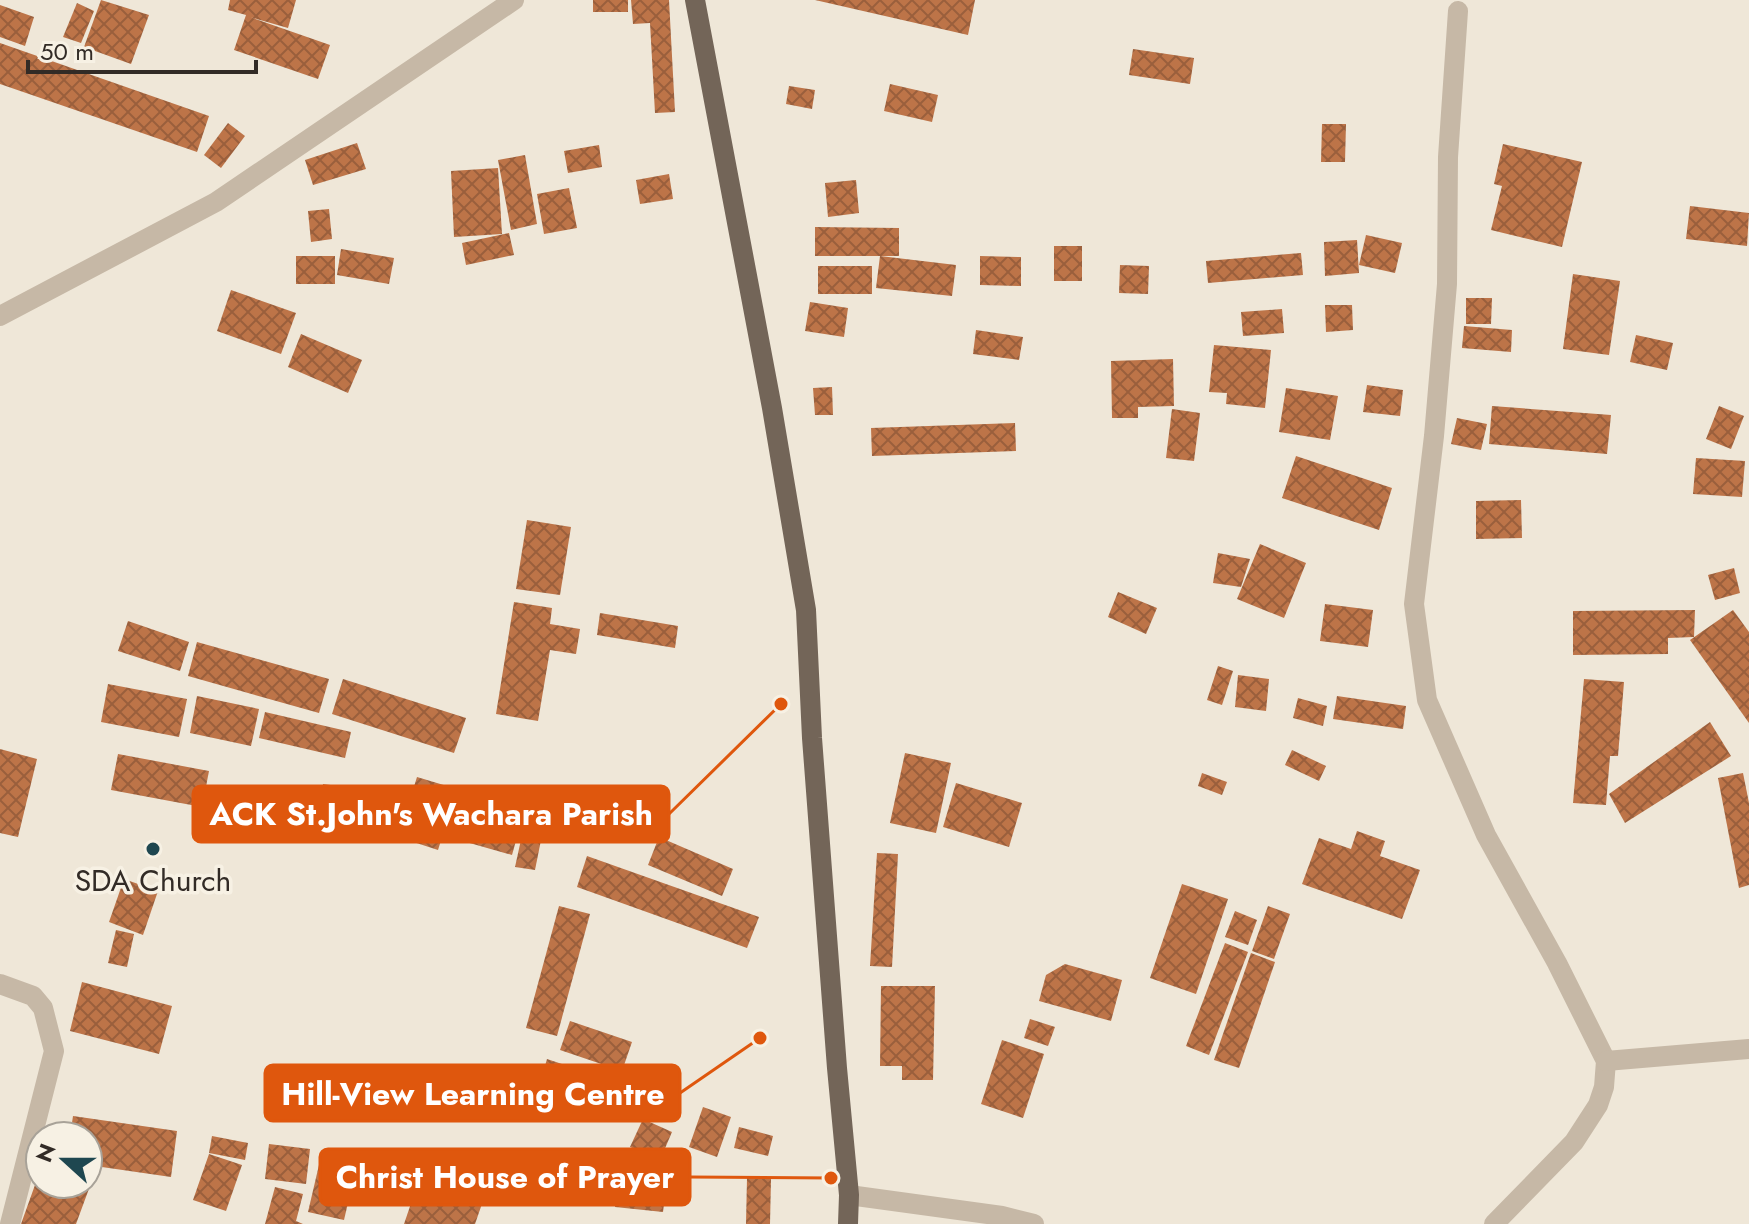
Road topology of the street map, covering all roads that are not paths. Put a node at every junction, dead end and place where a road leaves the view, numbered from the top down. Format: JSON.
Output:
{"nodes":[{"id":1,"x":514,"y":0,"type":"edge"},
{"id":2,"x":695,"y":0,"type":"edge"},
{"id":3,"x":1458,"y":11,"type":"dead end"},
{"id":4,"x":0,"y":316,"type":"edge"},
{"id":5,"x":0,"y":984,"type":"edge"},
{"id":6,"x":1749,"y":1049,"type":"edge"},
{"id":7,"x":1606,"y":1061,"type":"junction"},
{"id":8,"x":849,"y":1195,"type":"junction"},
{"id":9,"x":10,"y":1224,"type":"edge"},
{"id":10,"x":848,"y":1224,"type":"edge"},
{"id":11,"x":1034,"y":1224,"type":"edge"},
{"id":12,"x":1494,"y":1224,"type":"edge"}],
"edges":[{"from":1,"to":4,"type":"street"},
{"from":2,"to":8,"type":"main road"},
{"from":3,"to":7,"type":"street"},
{"from":5,"to":9,"type":"street"},
{"from":6,"to":7,"type":"street"},
{"from":7,"to":12,"type":"street"},
{"from":8,"to":10,"type":"main road"},
{"from":8,"to":11,"type":"street"}]}
